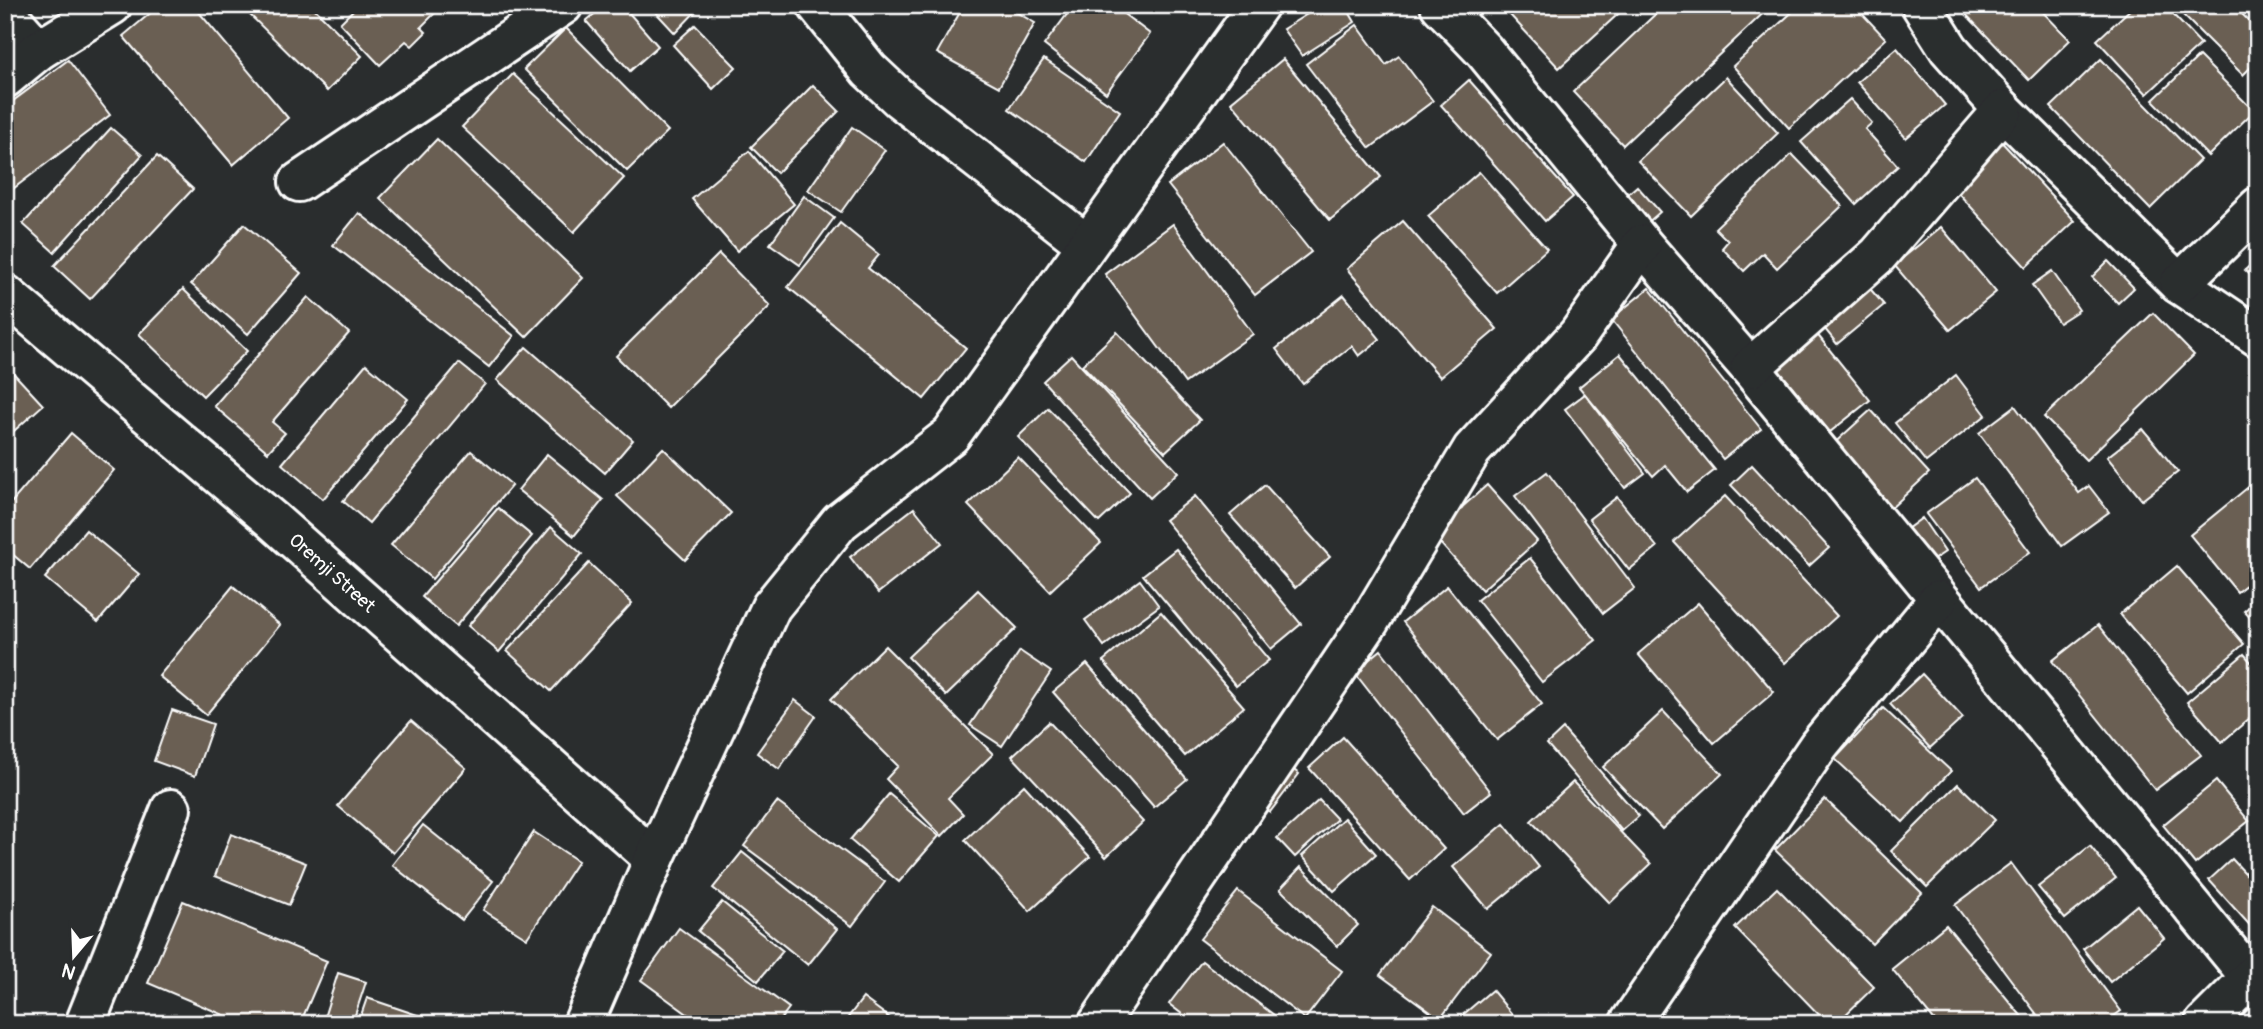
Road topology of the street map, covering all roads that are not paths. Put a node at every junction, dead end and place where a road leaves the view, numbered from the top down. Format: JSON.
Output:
{"nodes":[{"id":1,"x":112,"y":5,"type":"edge"},
{"id":2,"x":563,"y":5,"type":"edge"},
{"id":3,"x":817,"y":5,"type":"edge"},
{"id":4,"x":1259,"y":5,"type":"edge"},
{"id":5,"x":1440,"y":5,"type":"edge"},
{"id":6,"x":1921,"y":5,"type":"edge"},
{"id":7,"x":5,"y":12,"type":"edge"},
{"id":8,"x":39,"y":50,"type":"junction"},
{"id":9,"x":5,"y":78,"type":"edge"},
{"id":10,"x":2003,"y":110,"type":"junction"},
{"id":11,"x":299,"y":182,"type":"dead end"},
{"id":12,"x":2258,"y":207,"type":"edge"},
{"id":13,"x":1086,"y":244,"type":"junction"},
{"id":14,"x":1642,"y":244,"type":"junction"},
{"id":15,"x":2179,"y":284,"type":"junction"},
{"id":16,"x":5,"y":294,"type":"edge"},
{"id":17,"x":2258,"y":337,"type":"edge"},
{"id":18,"x":1750,"y":368,"type":"junction"},
{"id":19,"x":1938,"y":600,"type":"junction"},
{"id":20,"x":171,"y":809,"type":"dead end"},
{"id":21,"x":654,"y":859,"type":"junction"},
{"id":22,"x":2254,"y":974,"type":"edge"},
{"id":23,"x":589,"y":1021,"type":"edge"},
{"id":24,"x":85,"y":1024,"type":"edge"},
{"id":25,"x":1098,"y":1024,"type":"edge"},
{"id":26,"x":1629,"y":1024,"type":"edge"},
{"id":27,"x":2204,"y":1024,"type":"edge"}],
"edges":[{"from":1,"to":8,"type":"street"},
{"from":2,"to":11,"type":"street"},
{"from":3,"to":13,"type":"street"},
{"from":4,"to":13,"type":"street"},
{"from":5,"to":14,"type":"street"},
{"from":6,"to":10,"type":"street"},
{"from":7,"to":8,"type":"street"},
{"from":8,"to":9,"type":"street"},
{"from":10,"to":15,"type":"street"},
{"from":10,"to":18,"type":"street"},
{"from":12,"to":15,"type":"street"},
{"from":13,"to":21,"type":"street"},
{"from":14,"to":18,"type":"street"},
{"from":14,"to":25,"type":"street"},
{"from":15,"to":17,"type":"street"},
{"from":16,"to":21,"type":"street","name":"Oremji Street"},
{"from":18,"to":19,"type":"street"},
{"from":19,"to":22,"type":"street"},
{"from":19,"to":26,"type":"street"},
{"from":20,"to":24,"type":"street"},
{"from":21,"to":23,"type":"street"},
{"from":22,"to":27,"type":"street"}]}
